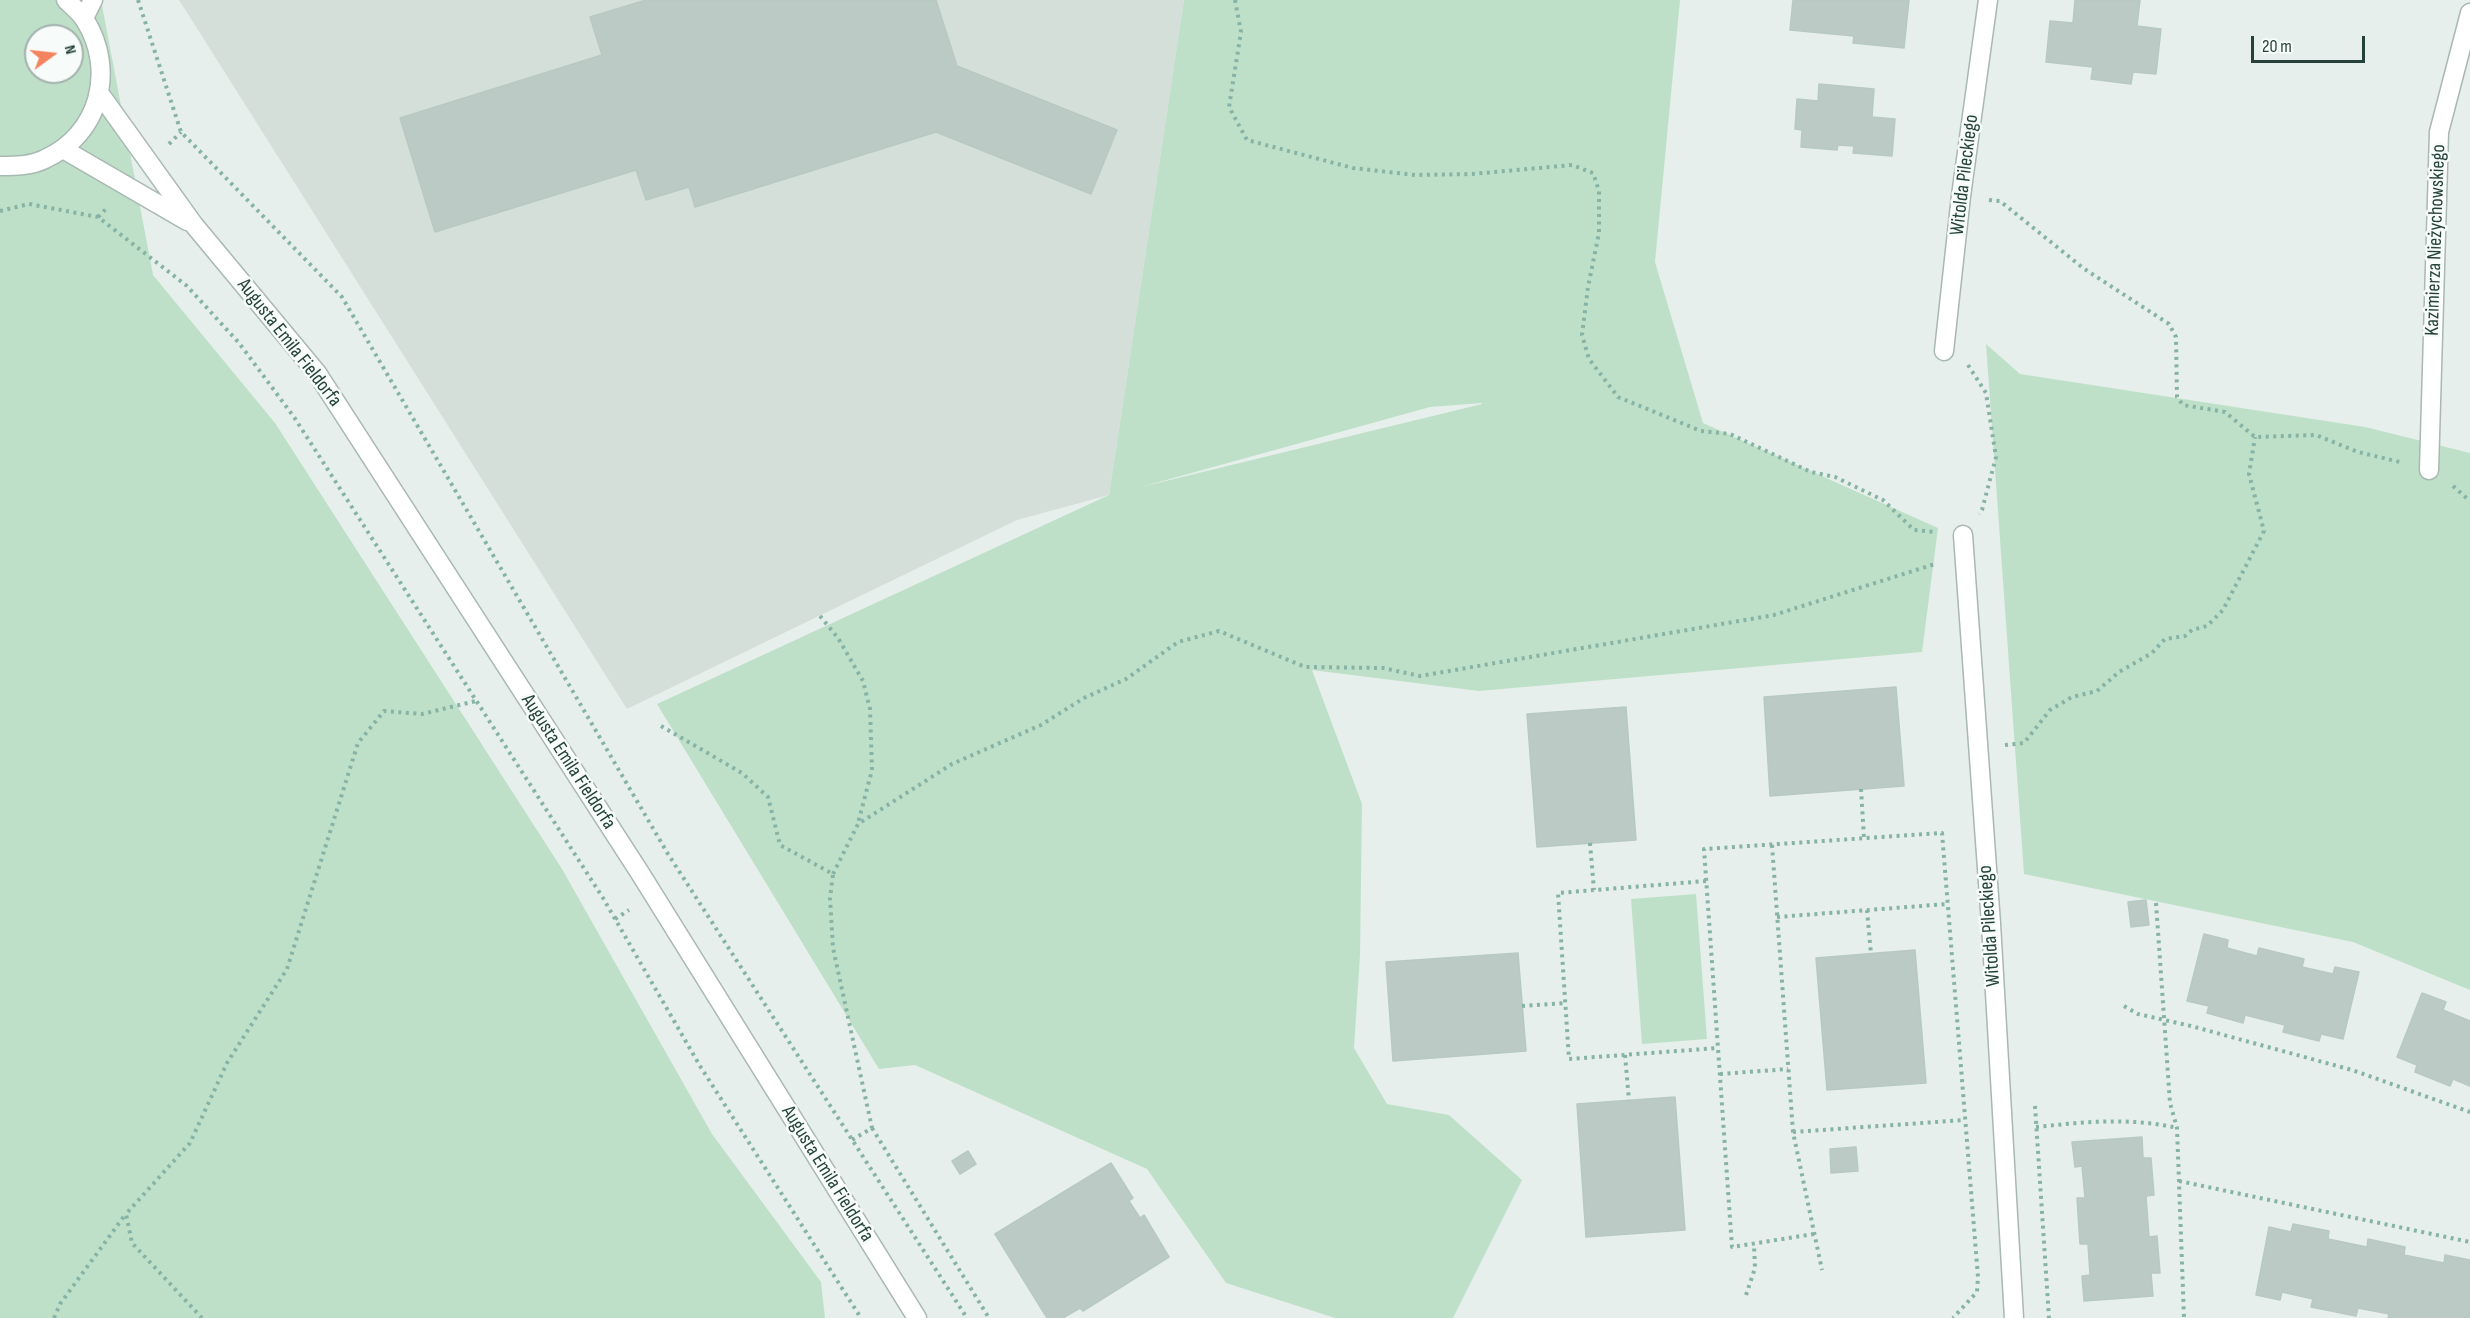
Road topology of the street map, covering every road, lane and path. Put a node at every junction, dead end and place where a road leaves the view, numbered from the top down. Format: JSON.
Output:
{"nodes":[{"id":1,"x":66,"y":0,"type":"edge"},
{"id":2,"x":93,"y":0,"type":"edge"},
{"id":3,"x":138,"y":0,"type":"edge"},
{"id":4,"x":1235,"y":0,"type":"edge"},
{"id":5,"x":1988,"y":0,"type":"edge"},
{"id":6,"x":2470,"y":13,"type":"edge"},
{"id":7,"x":84,"y":18,"type":"junction"},
{"id":8,"x":99,"y":94,"type":"junction"},
{"id":9,"x":63,"y":149,"type":"junction"},
{"id":10,"x":0,"y":166,"type":"edge"},
{"id":11,"x":1961,"y":196,"type":"junction"},
{"id":12,"x":0,"y":211,"type":"edge"},
{"id":13,"x":194,"y":225,"type":"junction"},
{"id":14,"x":1944,"y":351,"type":"joint"},
{"id":15,"x":2255,"y":436,"type":"junction"},
{"id":16,"x":2429,"y":470,"type":"junction"},
{"id":17,"x":2470,"y":501,"type":"edge"},
{"id":18,"x":1963,"y":535,"type":"junction"},
{"id":19,"x":820,"y":616,"type":"dead end"},
{"id":20,"x":476,"y":701,"type":"junction"},
{"id":21,"x":661,"y":726,"type":"dead end"},
{"id":22,"x":1978,"y":748,"type":"junction"},
{"id":23,"x":1861,"y":789,"type":"dead end"},
{"id":24,"x":858,"y":824,"type":"junction"},
{"id":25,"x":1864,"y":838,"type":"junction"},
{"id":26,"x":1590,"y":843,"type":"dead end"},
{"id":27,"x":1772,"y":845,"type":"junction"},
{"id":28,"x":833,"y":874,"type":"junction"},
{"id":29,"x":1706,"y":881,"type":"junction"},
{"id":30,"x":1594,"y":890,"type":"junction"},
{"id":31,"x":2156,"y":903,"type":"dead end"},
{"id":32,"x":1947,"y":904,"type":"junction"},
{"id":33,"x":1867,"y":910,"type":"junction"},
{"id":34,"x":1777,"y":917,"type":"junction"},
{"id":35,"x":1871,"y":954,"type":"dead end"},
{"id":36,"x":1565,"y":1004,"type":"junction"},
{"id":37,"x":1522,"y":1006,"type":"dead end"},
{"id":38,"x":2124,"y":1006,"type":"dead end"},
{"id":39,"x":2165,"y":1019,"type":"junction"},
{"id":40,"x":1718,"y":1048,"type":"junction"},
{"id":41,"x":1625,"y":1055,"type":"junction"},
{"id":42,"x":1788,"y":1069,"type":"junction"},
{"id":43,"x":1720,"y":1074,"type":"junction"},
{"id":44,"x":1629,"y":1100,"type":"dead end"},
{"id":45,"x":2035,"y":1106,"type":"dead end"},
{"id":46,"x":2470,"y":1112,"type":"edge"},
{"id":47,"x":1965,"y":1120,"type":"junction"},
{"id":48,"x":2036,"y":1127,"type":"junction"},
{"id":49,"x":872,"y":1128,"type":"junction"},
{"id":50,"x":2177,"y":1128,"type":"junction"},
{"id":51,"x":1793,"y":1132,"type":"junction"},
{"id":52,"x":852,"y":1140,"type":"junction"},
{"id":53,"x":2179,"y":1181,"type":"junction"},
{"id":54,"x":126,"y":1214,"type":"junction"},
{"id":55,"x":1814,"y":1234,"type":"junction"},
{"id":56,"x":2470,"y":1242,"type":"edge"},
{"id":57,"x":1754,"y":1244,"type":"junction"},
{"id":58,"x":1822,"y":1270,"type":"dead end"},
{"id":59,"x":1746,"y":1295,"type":"dead end"},
{"id":60,"x":54,"y":1318,"type":"edge"},
{"id":61,"x":202,"y":1318,"type":"edge"},
{"id":62,"x":861,"y":1318,"type":"edge"},
{"id":63,"x":917,"y":1318,"type":"edge"},
{"id":64,"x":967,"y":1318,"type":"edge"},
{"id":65,"x":989,"y":1318,"type":"edge"},
{"id":66,"x":1953,"y":1318,"type":"edge"},
{"id":67,"x":2014,"y":1318,"type":"edge"},
{"id":68,"x":2049,"y":1318,"type":"edge"},
{"id":69,"x":2184,"y":1318,"type":"edge"}],
"edges":[{"from":1,"to":7,"type":"street"},
{"from":2,"to":7,"type":"street"},
{"from":3,"to":52,"type":"path"},
{"from":4,"to":18,"type":"path"},
{"from":5,"to":11,"type":"street","name":"Witolda Pileckiego"},
{"from":6,"to":16,"type":"street","name":"Kazimierza Nieżychowskiego"},
{"from":7,"to":8,"type":"street"},
{"from":8,"to":9,"type":"street"},
{"from":8,"to":13,"type":"street","name":"Augusta Emila Fieldorfa"},
{"from":9,"to":10,"type":"street"},
{"from":9,"to":13,"type":"street","name":"Augusta Emila Fieldorfa"},
{"from":11,"to":14,"type":"street","name":"Witolda Pileckiego"},
{"from":11,"to":15,"type":"path"},
{"from":12,"to":20,"type":"path"},
{"from":13,"to":63,"type":"street","name":"Augusta Emila Fieldorfa"},
{"from":14,"to":18,"type":"path"},
{"from":15,"to":16,"type":"path"},
{"from":15,"to":22,"type":"path"},
{"from":16,"to":17,"type":"path"},
{"from":18,"to":22,"type":"street","name":"Witolda Pileckiego"},
{"from":18,"to":24,"type":"path"},
{"from":19,"to":24,"type":"path"},
{"from":20,"to":54,"type":"path"},
{"from":20,"to":62,"type":"path"},
{"from":21,"to":28,"type":"path"},
{"from":22,"to":67,"type":"street","name":"Witolda Pileckiego"},
{"from":23,"to":25,"type":"path"},
{"from":24,"to":28,"type":"path"},
{"from":25,"to":27,"type":"path"},
{"from":25,"to":32,"type":"path"},
{"from":26,"to":30,"type":"path"},
{"from":27,"to":29,"type":"path"},
{"from":27,"to":34,"type":"path"},
{"from":28,"to":49,"type":"path"},
{"from":29,"to":30,"type":"path"},
{"from":29,"to":40,"type":"path"},
{"from":30,"to":36,"type":"path"},
{"from":31,"to":39,"type":"path"},
{"from":32,"to":33,"type":"path"},
{"from":32,"to":47,"type":"path"},
{"from":33,"to":34,"type":"path"},
{"from":33,"to":35,"type":"path"},
{"from":34,"to":42,"type":"path"},
{"from":36,"to":37,"type":"path"},
{"from":36,"to":41,"type":"path"},
{"from":38,"to":39,"type":"path"},
{"from":39,"to":46,"type":"path"},
{"from":39,"to":50,"type":"path"},
{"from":40,"to":41,"type":"path"},
{"from":40,"to":43,"type":"path"},
{"from":41,"to":44,"type":"path"},
{"from":42,"to":43,"type":"path"},
{"from":42,"to":51,"type":"path"},
{"from":43,"to":57,"type":"path"},
{"from":45,"to":48,"type":"path"},
{"from":47,"to":51,"type":"path"},
{"from":47,"to":66,"type":"path"},
{"from":48,"to":50,"type":"path"},
{"from":48,"to":68,"type":"path"},
{"from":49,"to":52,"type":"path"},
{"from":49,"to":65,"type":"path"},
{"from":50,"to":53,"type":"path"},
{"from":51,"to":55,"type":"path"},
{"from":52,"to":64,"type":"path"},
{"from":53,"to":56,"type":"path"},
{"from":53,"to":69,"type":"path"},
{"from":54,"to":60,"type":"path"},
{"from":54,"to":61,"type":"path"},
{"from":55,"to":57,"type":"path"},
{"from":55,"to":58,"type":"path"},
{"from":57,"to":59,"type":"path"}]}
